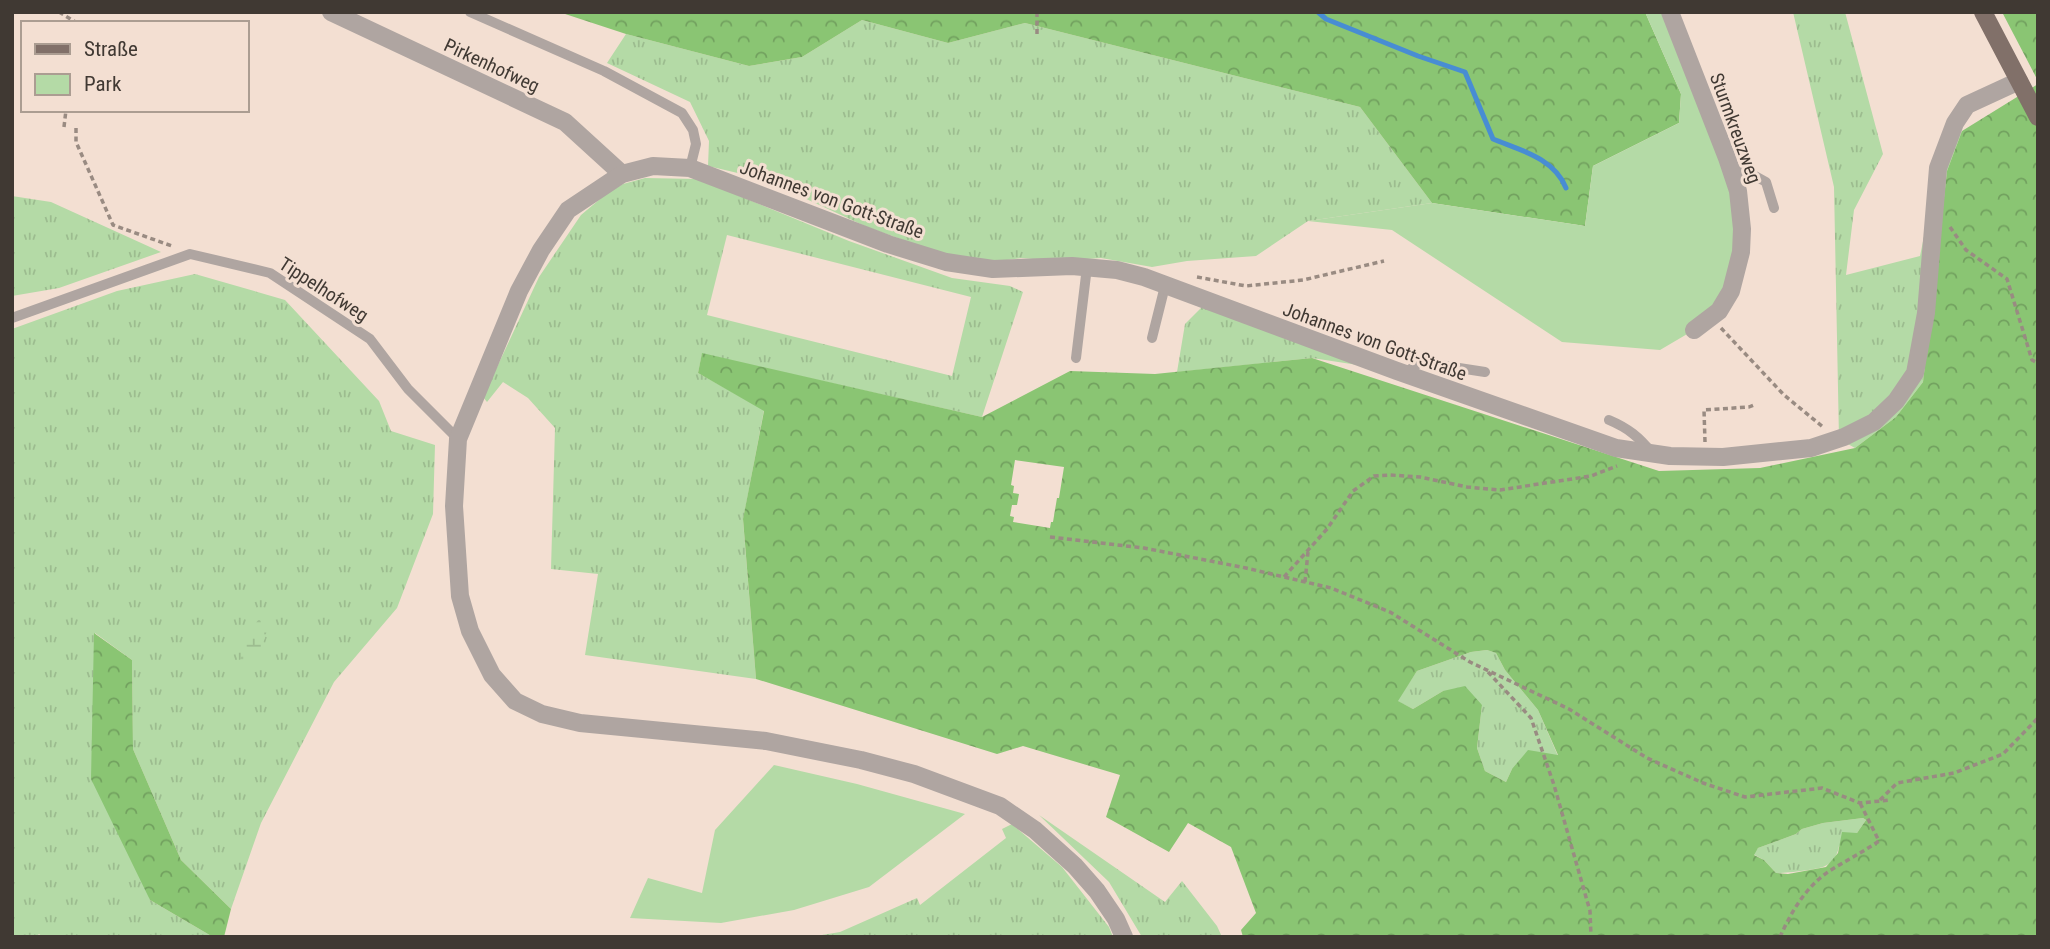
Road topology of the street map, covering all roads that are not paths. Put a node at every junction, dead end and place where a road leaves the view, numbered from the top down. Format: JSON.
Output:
{"nodes":[{"id":1,"x":331,"y":12,"type":"edge"},
{"id":2,"x":470,"y":12,"type":"edge"},
{"id":3,"x":1670,"y":12,"type":"edge"},
{"id":4,"x":1983,"y":12,"type":"edge"},
{"id":5,"x":2019,"y":81,"type":"junction"},
{"id":6,"x":2038,"y":117,"type":"edge"},
{"id":7,"x":1731,"y":167,"type":"junction"},
{"id":8,"x":691,"y":168,"type":"junction"},
{"id":9,"x":622,"y":174,"type":"junction"},
{"id":10,"x":1774,"y":208,"type":"dead end"},
{"id":11,"x":1087,"y":267,"type":"junction"},
{"id":12,"x":1165,"y":286,"type":"junction"},
{"id":13,"x":12,"y":318,"type":"edge"},
{"id":14,"x":1694,"y":330,"type":"dead end"},
{"id":15,"x":1152,"y":338,"type":"dead end"},
{"id":16,"x":1076,"y":358,"type":"dead end"},
{"id":17,"x":1485,"y":372,"type":"dead end"},
{"id":18,"x":1404,"y":374,"type":"junction"},
{"id":19,"x":1609,"y":421,"type":"dead end"},
{"id":20,"x":458,"y":439,"type":"junction"},
{"id":21,"x":1652,"y":453,"type":"junction"},
{"id":22,"x":1124,"y":937,"type":"edge"}],
"edges":[{"from":1,"to":9,"type":"street","name":"Pirkenhofweg"},
{"from":2,"to":8,"type":"lane"},
{"from":3,"to":7,"type":"street","name":"Sturmkreuzweg"},
{"from":4,"to":5,"type":"main road"},
{"from":5,"to":6,"type":"main road"},
{"from":5,"to":21,"type":"street","name":"Johannes von Gott-Straße"},
{"from":7,"to":10,"type":"lane"},
{"from":7,"to":14,"type":"street","name":"Sturmkreuzweg"},
{"from":8,"to":9,"type":"street","name":"Johannes von Gott-Straße"},
{"from":8,"to":11,"type":"street","name":"Johannes von Gott-Straße"},
{"from":9,"to":20,"type":"street","name":"Johannes von Gott-Straße"},
{"from":11,"to":12,"type":"street","name":"Johannes von Gott-Straße"},
{"from":11,"to":16,"type":"lane"},
{"from":12,"to":15,"type":"lane"},
{"from":12,"to":18,"type":"street","name":"Johannes von Gott-Straße"},
{"from":13,"to":20,"type":"lane","name":"Tippelhofweg"},
{"from":17,"to":18,"type":"lane"},
{"from":18,"to":21,"type":"street","name":"Johannes von Gott-Straße"},
{"from":19,"to":21,"type":"lane"},
{"from":20,"to":22,"type":"street","name":"Johannes von Gott-Straße"}]}
